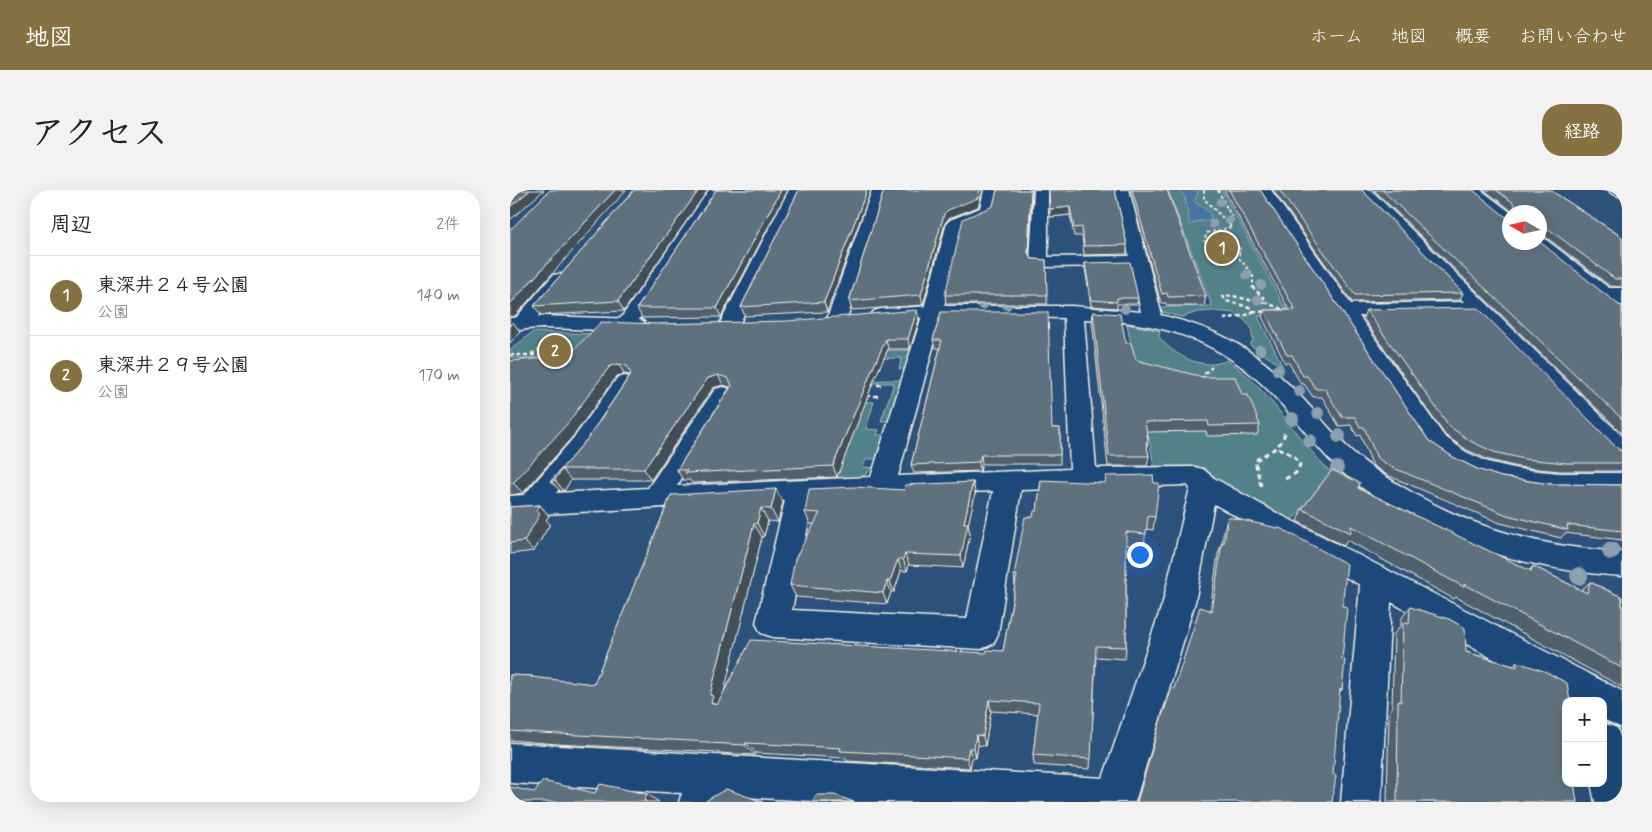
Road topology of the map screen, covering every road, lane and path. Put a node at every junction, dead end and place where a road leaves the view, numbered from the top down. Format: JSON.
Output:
{"nodes":[{"id":1,"x":716,"y":190,"type":"edge"},
{"id":2,"x":796,"y":190,"type":"edge"},
{"id":3,"x":879,"y":190,"type":"edge"},
{"id":4,"x":991,"y":190,"type":"edge"},
{"id":5,"x":1041,"y":190,"type":"edge"},
{"id":6,"x":1122,"y":190,"type":"edge"},
{"id":7,"x":1204,"y":190,"type":"edge"},
{"id":8,"x":1218,"y":190,"type":"edge"},
{"id":9,"x":1264,"y":190,"type":"edge"},
{"id":10,"x":1363,"y":190,"type":"edge"},
{"id":11,"x":1472,"y":190,"type":"edge"},
{"id":12,"x":1502,"y":213,"type":"edge"},
{"id":13,"x":1230,"y":223,"type":"junction"},
{"id":14,"x":1205,"y":243,"type":"junction"},
{"id":15,"x":1547,"y":248,"type":"edge"},
{"id":16,"x":1240,"y":252,"type":"junction"},
{"id":17,"x":1138,"y":261,"type":"junction"},
{"id":18,"x":572,"y":264,"type":"edge"},
{"id":19,"x":1613,"y":294,"type":"edge"},
{"id":20,"x":1265,"y":302,"type":"junction"},
{"id":21,"x":1622,"y":307,"type":"edge"},
{"id":22,"x":1479,"y":308,"type":"junction"},
{"id":23,"x":1346,"y":310,"type":"junction"},
{"id":24,"x":1253,"y":311,"type":"junction"},
{"id":25,"x":1279,"y":311,"type":"edge"},
{"id":26,"x":1286,"y":311,"type":"junction"},
{"id":27,"x":1293,"y":311,"type":"edge"},
{"id":28,"x":932,"y":312,"type":"junction"},
{"id":29,"x":1072,"y":312,"type":"junction"},
{"id":30,"x":1272,"y":312,"type":"edge"},
{"id":31,"x":1150,"y":319,"type":"junction"},
{"id":32,"x":1220,"y":320,"type":"dead end"},
{"id":33,"x":516,"y":324,"type":"edge"},
{"id":34,"x":626,"y":325,"type":"junction"},
{"id":35,"x":658,"y":325,"type":"edge"},
{"id":36,"x":729,"y":325,"type":"edge"},
{"id":37,"x":510,"y":355,"type":"edge"},
{"id":38,"x":580,"y":356,"type":"edge"},
{"id":39,"x":1215,"y":363,"type":"dead end"},
{"id":40,"x":625,"y":383,"type":"edge"},
{"id":41,"x":1207,"y":383,"type":"edge"},
{"id":42,"x":868,"y":385,"type":"edge"},
{"id":43,"x":723,"y":394,"type":"dead end"},
{"id":44,"x":882,"y":396,"type":"dead end"},
{"id":45,"x":1286,"y":429,"type":"dead end"},
{"id":46,"x":1278,"y":448,"type":"junction"},
{"id":47,"x":1622,"y":451,"type":"edge"},
{"id":48,"x":1084,"y":479,"type":"junction"},
{"id":49,"x":1285,"y":479,"type":"dead end"},
{"id":50,"x":1010,"y":482,"type":"junction"},
{"id":51,"x":1622,"y":482,"type":"edge"},
{"id":52,"x":1204,"y":485,"type":"junction"},
{"id":53,"x":882,"y":487,"type":"junction"},
{"id":54,"x":801,"y":489,"type":"junction"},
{"id":55,"x":657,"y":496,"type":"junction"},
{"id":56,"x":521,"y":505,"type":"edge"},
{"id":57,"x":1263,"y":519,"type":"junction"},
{"id":58,"x":1622,"y":564,"type":"edge"},
{"id":59,"x":1376,"y":579,"type":"junction"},
{"id":60,"x":1595,"y":697,"type":"edge"},
{"id":61,"x":1607,"y":762,"type":"edge"},
{"id":62,"x":510,"y":763,"type":"edge"},
{"id":63,"x":708,"y":789,"type":"edge"},
{"id":64,"x":916,"y":796,"type":"edge"},
{"id":65,"x":1115,"y":801,"type":"edge"},
{"id":66,"x":1361,"y":802,"type":"edge"},
{"id":67,"x":1615,"y":802,"type":"edge"}],
"edges":[{"from":1,"to":34,"type":"street"},
{"from":2,"to":36,"type":"street"},
{"from":3,"to":28,"type":"street"},
{"from":4,"to":28,"type":"street"},
{"from":5,"to":17,"type":"street"},
{"from":6,"to":17,"type":"street"},
{"from":7,"to":13,"type":"path"},
{"from":8,"to":13,"type":"path"},
{"from":9,"to":23,"type":"street"},
{"from":10,"to":22,"type":"street"},
{"from":11,"to":12,"type":"street"},
{"from":13,"to":14,"type":"path"},
{"from":14,"to":16,"type":"path"},
{"from":14,"to":16,"type":"path"},
{"from":15,"to":19,"type":"street"},
{"from":16,"to":20,"type":"path"},
{"from":17,"to":31,"type":"street"},
{"from":18,"to":33,"type":"street"},
{"from":19,"to":21,"type":"street"},
{"from":20,"to":24,"type":"path"},
{"from":20,"to":26,"type":"path"},
{"from":22,"to":23,"type":"street"},
{"from":22,"to":47,"type":"street"},
{"from":23,"to":51,"type":"street"},
{"from":24,"to":30,"type":"path"},
{"from":24,"to":32,"type":"path"},
{"from":25,"to":26,"type":"path"},
{"from":26,"to":27,"type":"path"},
{"from":28,"to":29,"type":"street"},
{"from":28,"to":53,"type":"street"},
{"from":29,"to":31,"type":"street"},
{"from":29,"to":48,"type":"street"},
{"from":31,"to":58,"type":"street"},
{"from":33,"to":34,"type":"street"},
{"from":34,"to":35,"type":"street"},
{"from":37,"to":38,"type":"path"},
{"from":39,"to":41,"type":"path"},
{"from":40,"to":56,"type":"street"},
{"from":42,"to":44,"type":"path"},
{"from":43,"to":55,"type":"street"},
{"from":45,"to":46,"type":"path"},
{"from":46,"to":49,"type":"path"},
{"from":46,"to":57,"type":"path"},
{"from":48,"to":50,"type":"street"},
{"from":48,"to":52,"type":"street"},
{"from":50,"to":53,"type":"street"},
{"from":50,"to":54,"type":"street"},
{"from":52,"to":57,"type":"street"},
{"from":52,"to":65,"type":"street"},
{"from":53,"to":54,"type":"street"},
{"from":54,"to":55,"type":"street"},
{"from":55,"to":56,"type":"street"},
{"from":57,"to":59,"type":"street"},
{"from":59,"to":60,"type":"street"},
{"from":59,"to":66,"type":"street"},
{"from":61,"to":67,"type":"street"},
{"from":62,"to":63,"type":"street"},
{"from":63,"to":64,"type":"street"},
{"from":64,"to":65,"type":"street"}]}
